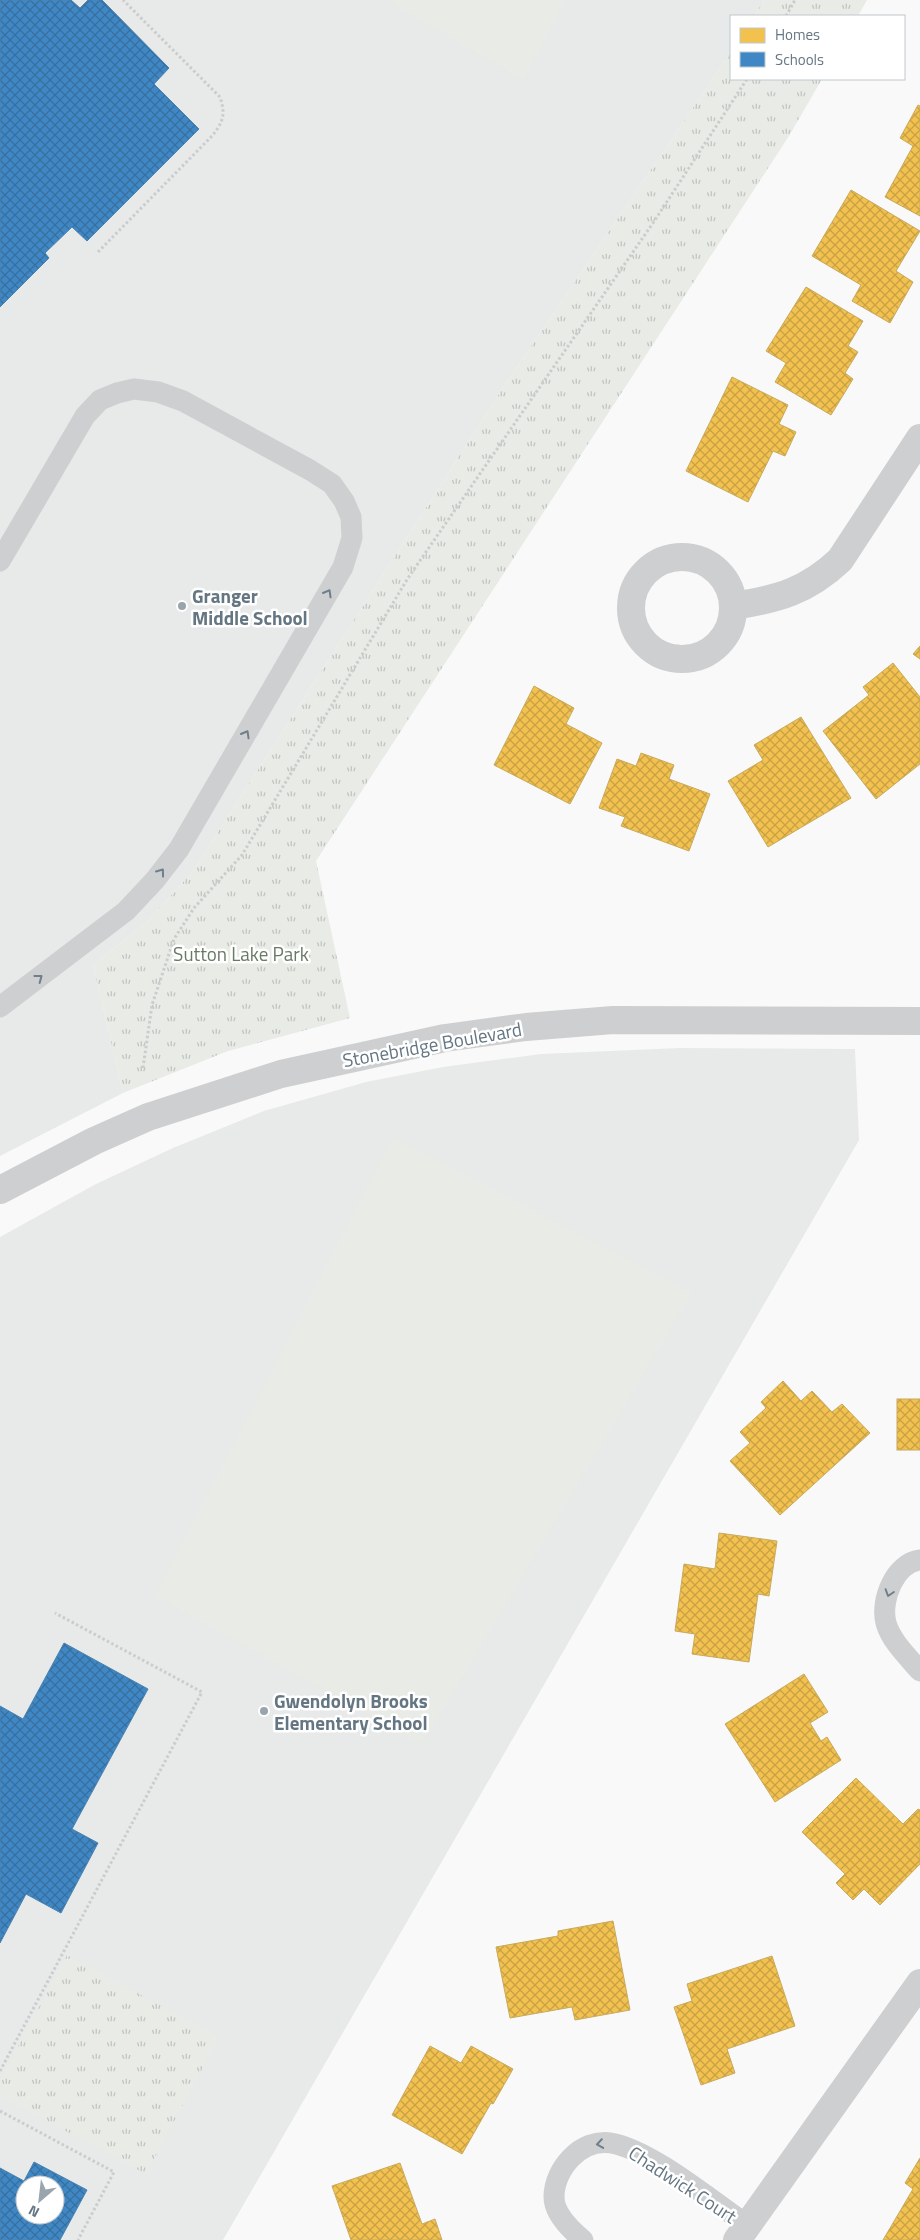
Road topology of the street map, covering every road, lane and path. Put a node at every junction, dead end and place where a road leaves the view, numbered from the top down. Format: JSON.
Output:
{"nodes":[{"id":1,"x":123,"y":0,"type":"edge"},
{"id":2,"x":795,"y":0,"type":"edge"},
{"id":3,"x":787,"y":15,"type":"edge"},
{"id":4,"x":745,"y":80,"type":"edge"},
{"id":5,"x":98,"y":252,"type":"dead end"},
{"id":6,"x":920,"y":438,"type":"edge"},
{"id":7,"x":0,"y":561,"type":"edge"},
{"id":8,"x":734,"y":606,"type":"dead end"},
{"id":9,"x":0,"y":1007,"type":"edge"},
{"id":10,"x":920,"y":1021,"type":"edge"},
{"id":11,"x":143,"y":1068,"type":"dead end"},
{"id":12,"x":0,"y":1190,"type":"edge"},
{"id":13,"x":920,"y":1560,"type":"edge"},
{"id":14,"x":55,"y":1613,"type":"dead end"},
{"id":15,"x":920,"y":1671,"type":"edge"},
{"id":16,"x":920,"y":1983,"type":"edge"},
{"id":17,"x":0,"y":2071,"type":"edge"},
{"id":18,"x":0,"y":2111,"type":"edge"},
{"id":19,"x":742,"y":2233,"type":"edge"},
{"id":20,"x":78,"y":2240,"type":"edge"},
{"id":21,"x":583,"y":2240,"type":"edge"}],
"edges":[{"from":1,"to":5,"type":"path"},
{"from":2,"to":3,"type":"path"},
{"from":4,"to":11,"type":"path"},
{"from":6,"to":8,"type":"street"},
{"from":9,"to":7,"type":"lane","one_way":true},
{"from":10,"to":12,"type":"street","name":"Stonebridge Boulevard"},
{"from":13,"to":15,"type":"lane","one_way":true},
{"from":14,"to":17,"type":"path"},
{"from":16,"to":19,"type":"street","name":"Chadwick Court"},
{"from":18,"to":20,"type":"path"},
{"from":19,"to":21,"type":"lane","name":"Chadwick Court","one_way":true}]}
